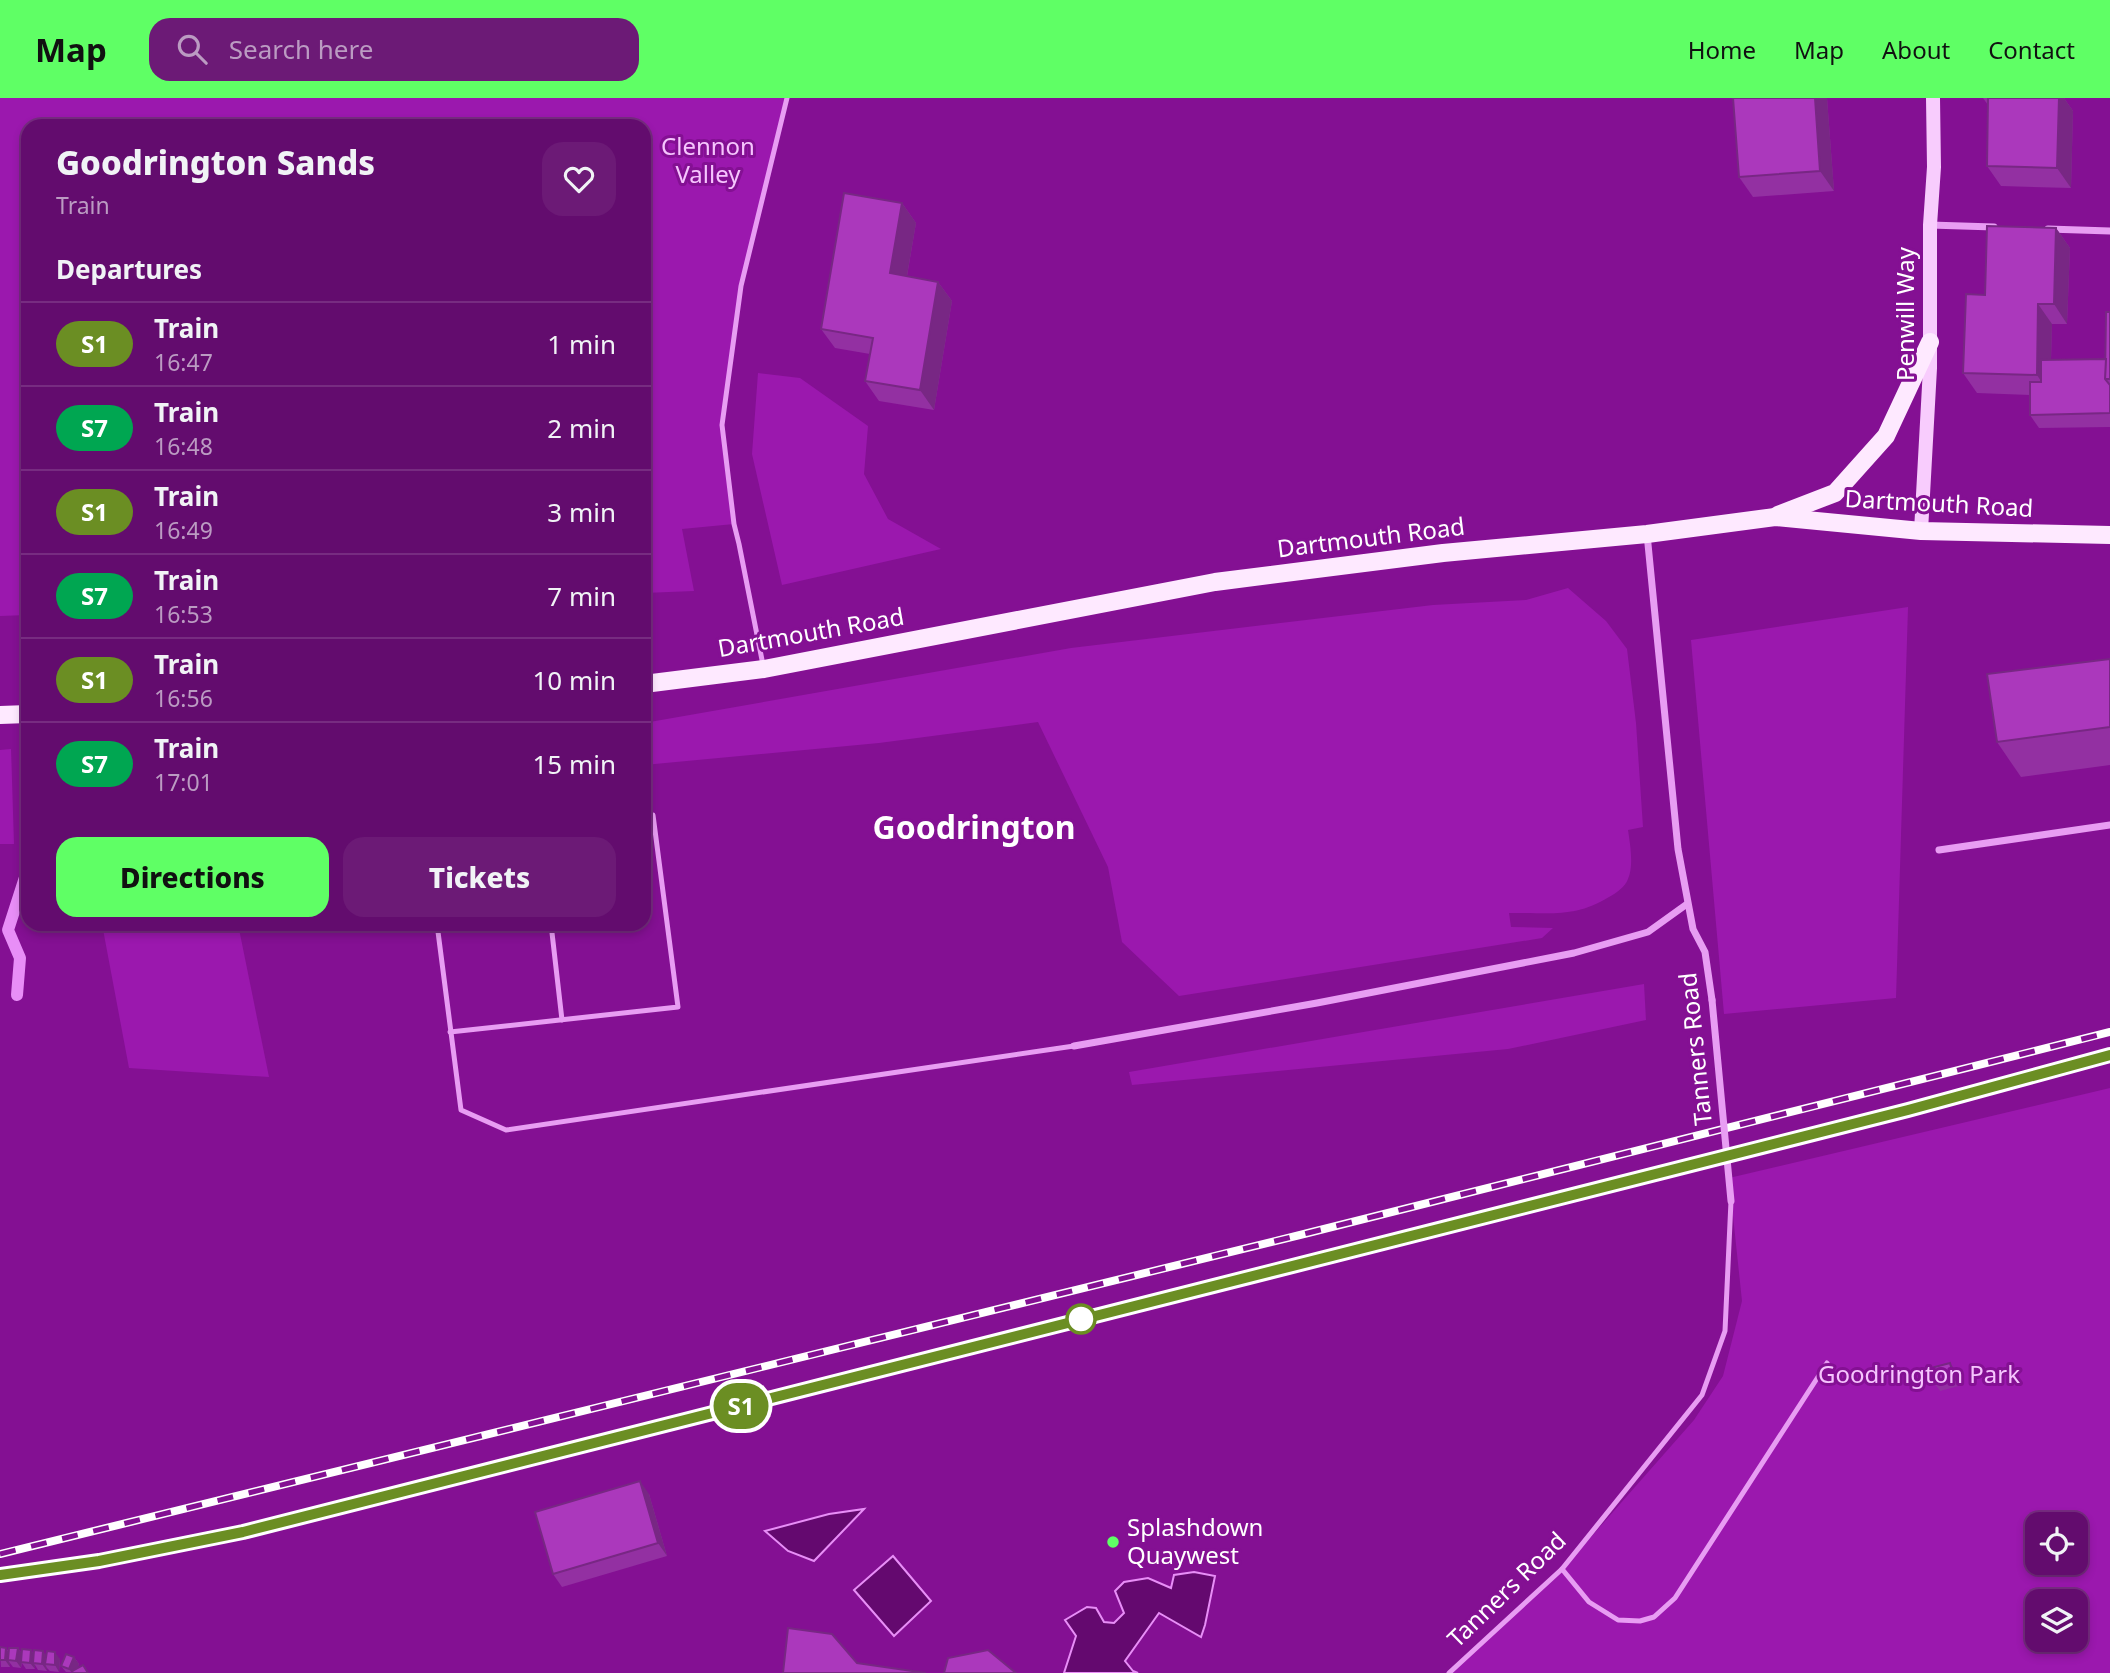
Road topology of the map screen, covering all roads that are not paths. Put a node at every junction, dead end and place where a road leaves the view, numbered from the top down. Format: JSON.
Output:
{"nodes":[{"id":1,"x":787,"y":98,"type":"edge"},
{"id":2,"x":1933,"y":98,"type":"edge"},
{"id":3,"x":1930,"y":225,"type":"junction"},
{"id":4,"x":1999,"y":227,"type":"edge"},
{"id":5,"x":2041,"y":229,"type":"edge"},
{"id":6,"x":2110,"y":232,"type":"edge"},
{"id":7,"x":1930,"y":342,"type":"junction"},
{"id":8,"x":1775,"y":517,"type":"junction"},
{"id":9,"x":1921,"y":531,"type":"junction"},
{"id":10,"x":1647,"y":534,"type":"junction"},
{"id":11,"x":2110,"y":535,"type":"edge"},
{"id":12,"x":764,"y":669,"type":"junction"},
{"id":13,"x":651,"y":683,"type":"edge"},
{"id":14,"x":651,"y":815,"type":"edge"},
{"id":15,"x":2110,"y":825,"type":"edge"},
{"id":16,"x":1939,"y":850,"type":"dead end"},
{"id":17,"x":1687,"y":904,"type":"junction"},
{"id":18,"x":438,"y":931,"type":"edge"},
{"id":19,"x":552,"y":931,"type":"edge"},
{"id":20,"x":562,"y":1020,"type":"junction"},
{"id":21,"x":450,"y":1031,"type":"junction"},
{"id":22,"x":1074,"y":1046,"type":"joint"},
{"id":23,"x":1731,"y":1201,"type":"joint"},
{"id":24,"x":1826,"y":1363,"type":"dead end"},
{"id":25,"x":1562,"y":1569,"type":"junction"},
{"id":26,"x":1449,"y":1673,"type":"edge"}],
"edges":[{"from":1,"to":12,"type":"lane"},
{"from":2,"to":3,"type":"street","name":"Penwill Way"},
{"from":3,"to":4,"type":"street"},
{"from":3,"to":7,"type":"street","name":"Penwill Way"},
{"from":5,"to":6,"type":"street"},
{"from":7,"to":8,"type":"main road"},
{"from":7,"to":9,"type":"street","name":"Penwill Way"},
{"from":8,"to":9,"type":"main road","name":"Dartmouth Road"},
{"from":8,"to":10,"type":"main road","name":"Dartmouth Road"},
{"from":9,"to":11,"type":"main road","name":"Dartmouth Road"},
{"from":10,"to":12,"type":"main road","name":"Dartmouth Road"},
{"from":10,"to":17,"type":"street","name":"Tanners Road"},
{"from":12,"to":13,"type":"main road","name":"Dartmouth Road"},
{"from":14,"to":20,"type":"lane"},
{"from":15,"to":16,"type":"street"},
{"from":17,"to":22,"type":"street"},
{"from":17,"to":23,"type":"street","name":"Tanners Road","bridge":true},
{"from":18,"to":21,"type":"lane"},
{"from":19,"to":20,"type":"lane"},
{"from":20,"to":21,"type":"lane"},
{"from":21,"to":22,"type":"lane"},
{"from":23,"to":25,"type":"lane","name":"Tanners Road"},
{"from":24,"to":25,"type":"lane"},
{"from":25,"to":26,"type":"lane","name":"Tanners Road"}]}
